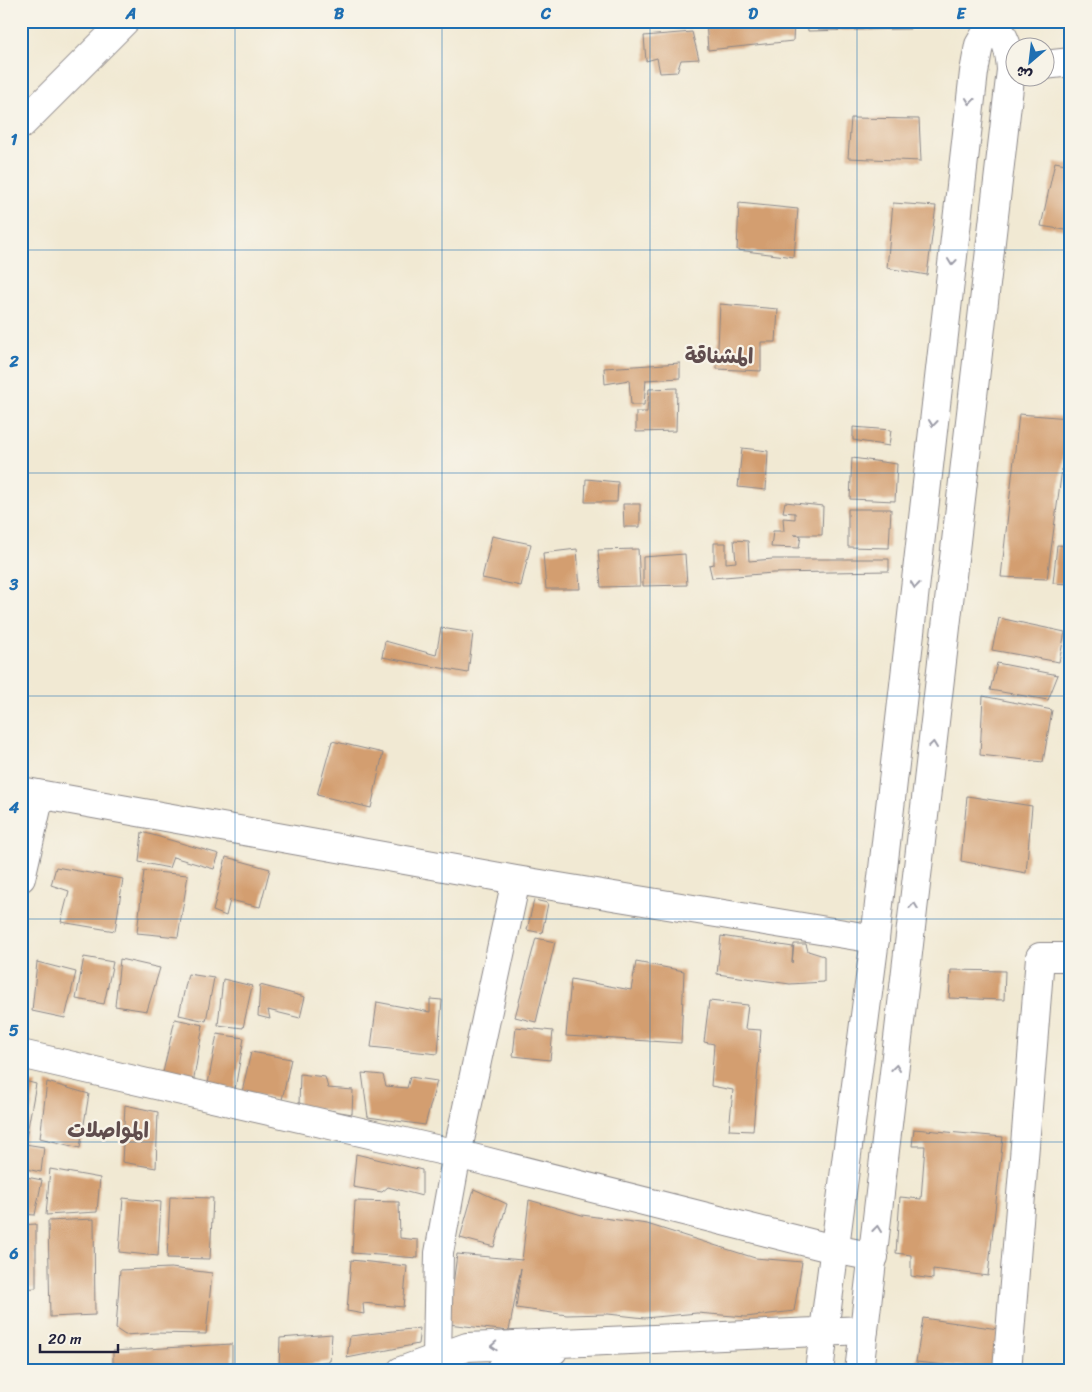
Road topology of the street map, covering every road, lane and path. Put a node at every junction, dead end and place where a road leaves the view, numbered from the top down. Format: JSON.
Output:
{"nodes":[{"id":1,"x":125,"y":21,"type":"edge"},
{"id":2,"x":993,"y":21,"type":"edge"},
{"id":3,"x":1004,"y":38,"type":"edge"},
{"id":4,"x":1071,"y":62,"type":"edge"},
{"id":5,"x":1054,"y":64,"type":"edge"},
{"id":6,"x":1004,"y":70,"type":"edge"},
{"id":7,"x":974,"y":72,"type":"junction"},
{"id":8,"x":1011,"y":88,"type":"edge"},
{"id":9,"x":21,"y":126,"type":"edge"},
{"id":10,"x":31,"y":793,"type":"edge"},
{"id":11,"x":21,"y":878,"type":"edge"},
{"id":12,"x":516,"y":880,"type":"junction"},
{"id":13,"x":875,"y":939,"type":"junction"},
{"id":14,"x":1071,"y":957,"type":"edge"},
{"id":15,"x":21,"y":1054,"type":"edge"},
{"id":16,"x":457,"y":1154,"type":"junction"},
{"id":17,"x":834,"y":1248,"type":"junction"},
{"id":18,"x":874,"y":1257,"type":"junction"},
{"id":19,"x":864,"y":1330,"type":"junction"},
{"id":20,"x":824,"y":1331,"type":"junction"},
{"id":21,"x":578,"y":1341,"type":"junction"},
{"id":22,"x":437,"y":1357,"type":"junction"},
{"id":23,"x":401,"y":1371,"type":"edge"},
{"id":24,"x":500,"y":1371,"type":"edge"},
{"id":25,"x":819,"y":1371,"type":"edge"},
{"id":26,"x":859,"y":1371,"type":"edge"},
{"id":27,"x":1007,"y":1371,"type":"edge"}],
"edges":[{"from":1,"to":9,"type":"main road"},
{"from":2,"to":3,"type":"main road"},
{"from":2,"to":7,"type":"main road"},
{"from":4,"to":5,"type":"main road"},
{"from":6,"to":7,"type":"main road"},
{"from":7,"to":13,"type":"main road","one_way":true},
{"from":18,"to":8,"type":"main road","one_way":true},
{"from":10,"to":11,"type":"main road"},
{"from":10,"to":12,"type":"main road"},
{"from":12,"to":13,"type":"main road"},
{"from":12,"to":16,"type":"main road"},
{"from":13,"to":17,"type":"main road"},
{"from":14,"to":27,"type":"main road"},
{"from":15,"to":16,"type":"main road"},
{"from":16,"to":17,"type":"main road"},
{"from":16,"to":22,"type":"main road"},
{"from":17,"to":18,"type":"main road"},
{"from":17,"to":20,"type":"main road"},
{"from":18,"to":19,"type":"main road"},
{"from":19,"to":20,"type":"main road"},
{"from":19,"to":26,"type":"main road"},
{"from":20,"to":21,"type":"main road"},
{"from":20,"to":25,"type":"main road"},
{"from":21,"to":22,"type":"main road","one_way":true},
{"from":21,"to":24,"type":"main road"},
{"from":22,"to":23,"type":"main road"}]}
